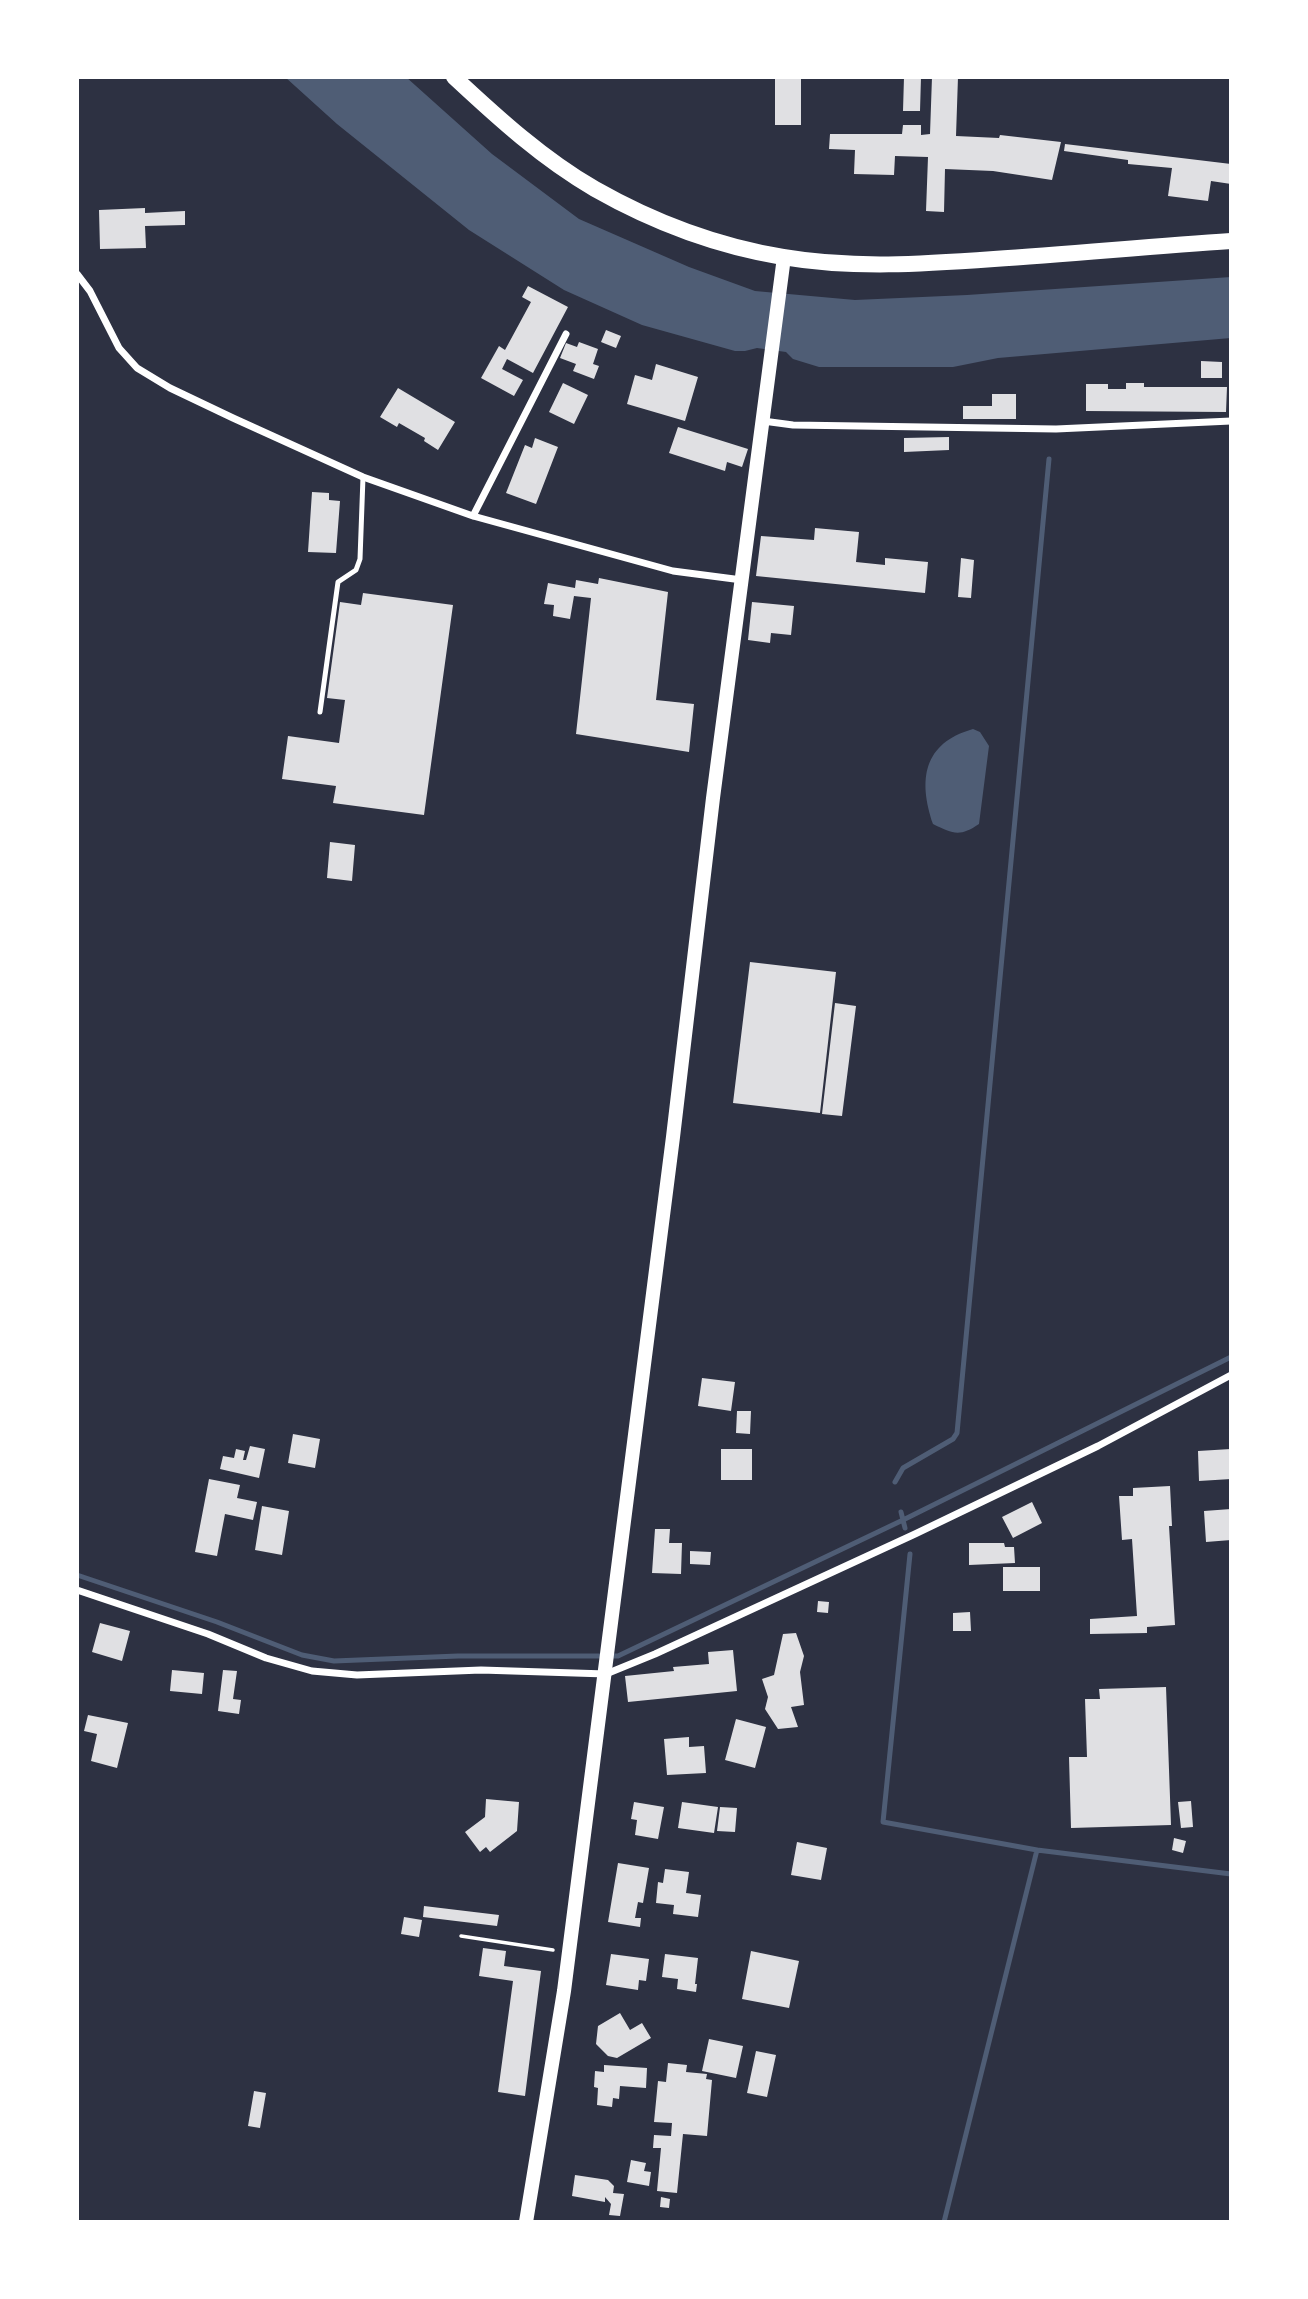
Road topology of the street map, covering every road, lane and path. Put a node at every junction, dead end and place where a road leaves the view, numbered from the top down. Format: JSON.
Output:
{"nodes":[{"id":1,"x":454,"y":77,"type":"edge"},
{"id":2,"x":1231,"y":241,"type":"edge"},
{"id":3,"x":784,"y":257,"type":"junction"},
{"id":4,"x":77,"y":274,"type":"edge"},
{"id":5,"x":566,"y":334,"type":"dead end"},
{"id":6,"x":763,"y":421,"type":"junction"},
{"id":7,"x":1231,"y":421,"type":"edge"},
{"id":8,"x":363,"y":477,"type":"junction"},
{"id":9,"x":473,"y":516,"type":"junction"},
{"id":10,"x":742,"y":580,"type":"junction"},
{"id":11,"x":320,"y":712,"type":"dead end"},
{"id":12,"x":1231,"y":1375,"type":"edge"},
{"id":13,"x":77,"y":1590,"type":"edge"},
{"id":14,"x":607,"y":1663,"type":"junction"},
{"id":15,"x":461,"y":1936,"type":"dead end"},
{"id":16,"x":569,"y":1952,"type":"junction"},
{"id":17,"x":526,"y":2222,"type":"edge"}],
"edges":[{"from":1,"to":3,"type":"main road"},
{"from":2,"to":3,"type":"main road"},
{"from":3,"to":6,"type":"main road"},
{"from":4,"to":8,"type":"street"},
{"from":5,"to":9,"type":"street"},
{"from":6,"to":7,"type":"street"},
{"from":6,"to":10,"type":"main road"},
{"from":8,"to":9,"type":"street"},
{"from":8,"to":11,"type":"lane"},
{"from":9,"to":10,"type":"street"},
{"from":10,"to":14,"type":"main road"},
{"from":12,"to":14,"type":"street"},
{"from":13,"to":14,"type":"street"},
{"from":14,"to":16,"type":"main road"},
{"from":15,"to":16,"type":"path"},
{"from":16,"to":17,"type":"main road"}]}
